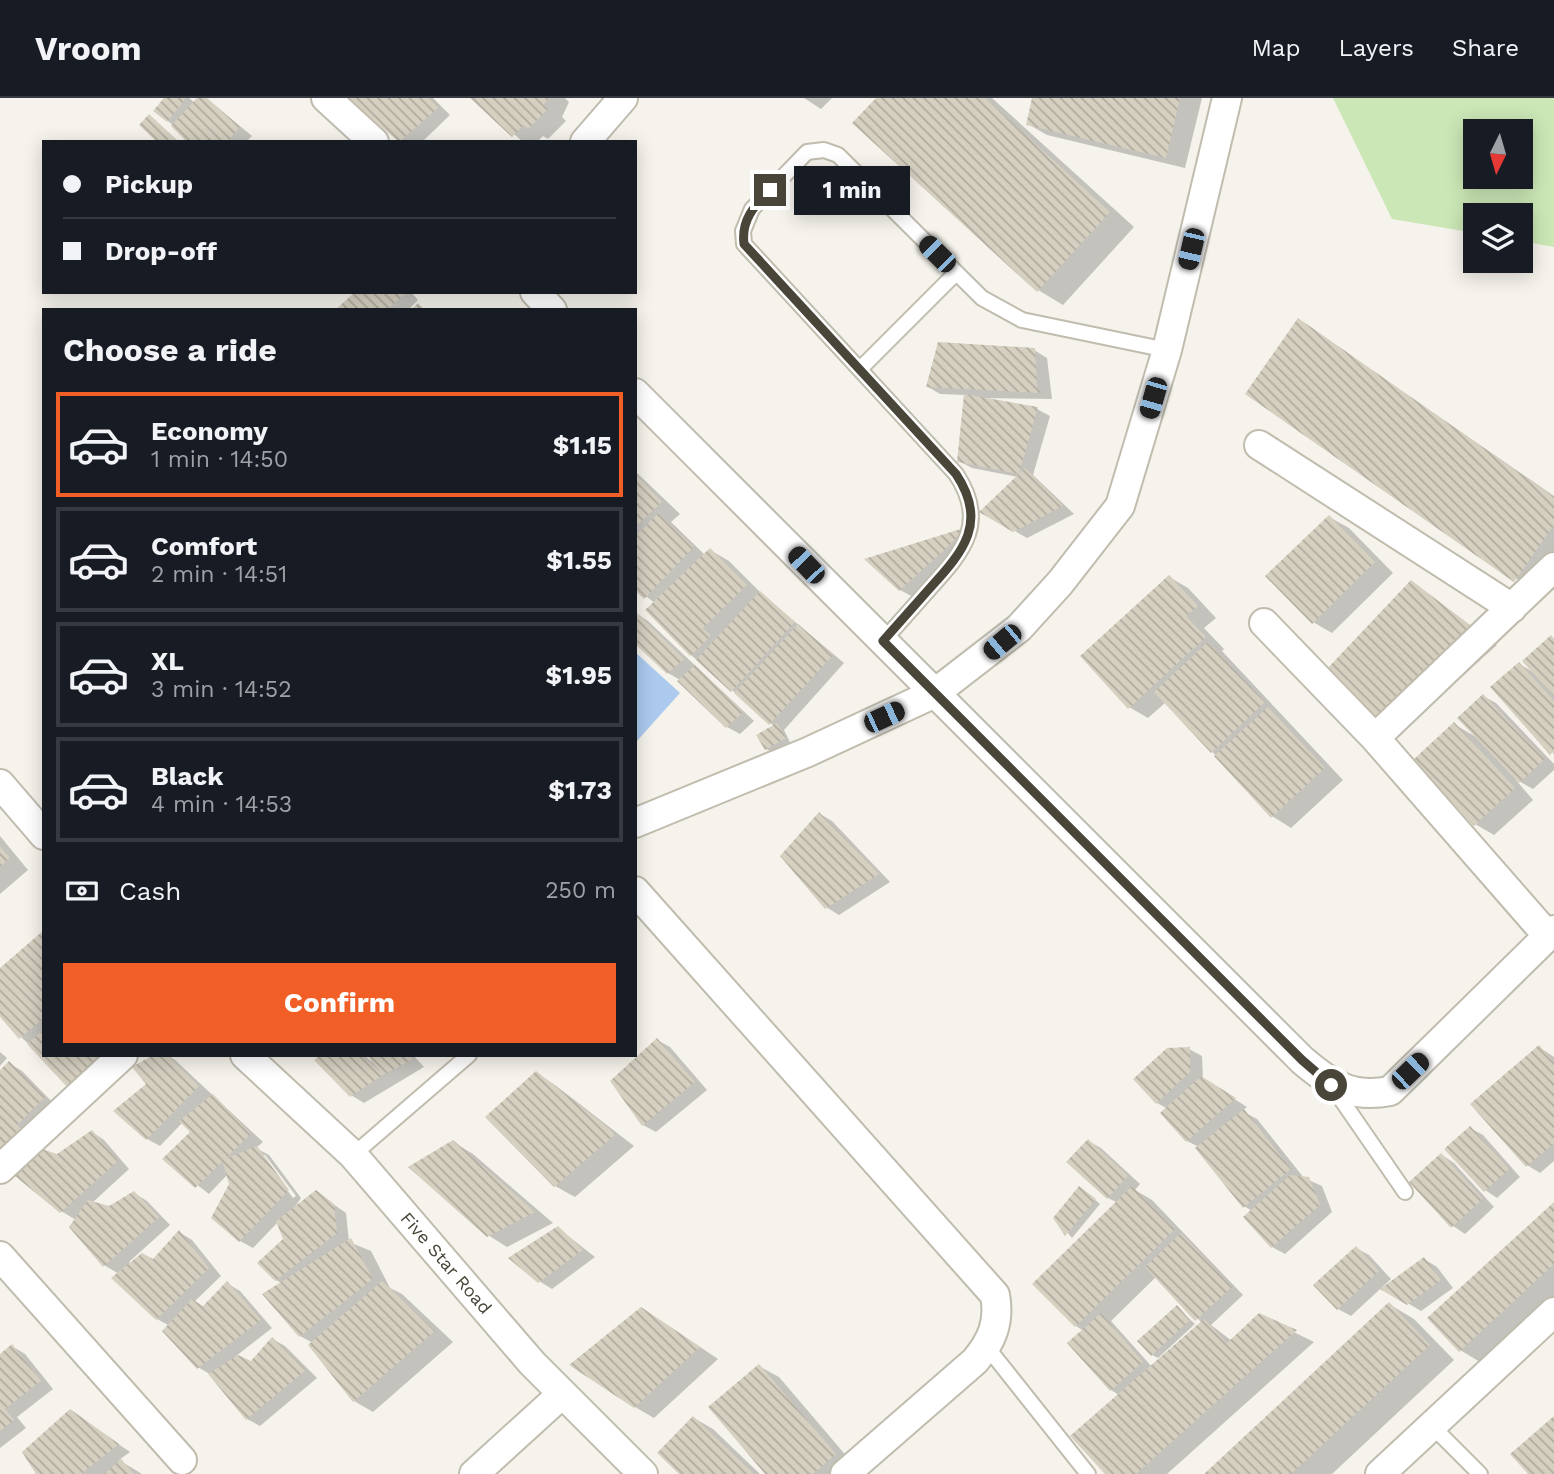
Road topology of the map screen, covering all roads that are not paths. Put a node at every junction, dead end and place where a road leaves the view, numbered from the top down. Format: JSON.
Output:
{"nodes":[{"id":1,"x":326,"y":98,"type":"edge"},
{"id":2,"x":623,"y":98,"type":"edge"},
{"id":3,"x":1227,"y":98,"type":"edge"},
{"id":4,"x":372,"y":140,"type":"edge"},
{"id":5,"x":587,"y":140,"type":"edge"},
{"id":6,"x":957,"y":273,"type":"junction"},
{"id":7,"x":537,"y":294,"type":"edge"},
{"id":8,"x":550,"y":308,"type":"edge"},
{"id":9,"x":1167,"y":350,"type":"junction"},
{"id":10,"x":860,"y":369,"type":"junction"},
{"id":11,"x":637,"y":395,"type":"edge"},
{"id":12,"x":1259,"y":445,"type":"dead end"},
{"id":13,"x":1554,"y":567,"type":"edge"},
{"id":14,"x":1512,"y":608,"type":"junction"},
{"id":15,"x":1264,"y":623,"type":"dead end"},
{"id":16,"x":883,"y":641,"type":"junction"},
{"id":17,"x":935,"y":693,"type":"junction"},
{"id":18,"x":1375,"y":738,"type":"junction"},
{"id":19,"x":0,"y":784,"type":"edge"},
{"id":20,"x":637,"y":822,"type":"edge"},
{"id":21,"x":42,"y":833,"type":"edge"},
{"id":22,"x":637,"y":893,"type":"edge"},
{"id":23,"x":1551,"y":933,"type":"edge"},
{"id":24,"x":121,"y":1057,"type":"edge"},
{"id":25,"x":247,"y":1057,"type":"edge"},
{"id":26,"x":467,"y":1057,"type":"edge"},
{"id":27,"x":1331,"y":1085,"type":"junction"},
{"id":28,"x":353,"y":1155,"type":"junction"},
{"id":29,"x":0,"y":1170,"type":"edge"},
{"id":30,"x":1405,"y":1192,"type":"dead end"},
{"id":31,"x":0,"y":1256,"type":"edge"},
{"id":32,"x":1554,"y":1312,"type":"edge"},
{"id":33,"x":987,"y":1347,"type":"junction"},
{"id":34,"x":562,"y":1394,"type":"junction"},
{"id":35,"x":1431,"y":1425,"type":"junction"},
{"id":36,"x":182,"y":1460,"type":"dead end"},
{"id":37,"x":474,"y":1474,"type":"edge"},
{"id":38,"x":643,"y":1474,"type":"edge"},
{"id":39,"x":845,"y":1474,"type":"edge"},
{"id":40,"x":1088,"y":1474,"type":"edge"},
{"id":41,"x":1380,"y":1474,"type":"edge"},
{"id":42,"x":1480,"y":1474,"type":"edge"}],
"edges":[{"from":1,"to":4,"type":"street"},
{"from":2,"to":5,"type":"street"},
{"from":3,"to":9,"type":"street"},
{"from":6,"to":9,"type":"lane"},
{"from":6,"to":10,"type":"lane"},
{"from":6,"to":10,"type":"lane"},
{"from":7,"to":8,"type":"street"},
{"from":9,"to":17,"type":"street"},
{"from":10,"to":16,"type":"lane"},
{"from":11,"to":16,"type":"street"},
{"from":12,"to":14,"type":"street"},
{"from":13,"to":14,"type":"street"},
{"from":14,"to":18,"type":"street"},
{"from":15,"to":18,"type":"street"},
{"from":16,"to":17,"type":"street"},
{"from":17,"to":20,"type":"street"},
{"from":17,"to":27,"type":"street"},
{"from":18,"to":23,"type":"street"},
{"from":19,"to":21,"type":"street"},
{"from":22,"to":33,"type":"street"},
{"from":23,"to":27,"type":"street"},
{"from":24,"to":29,"type":"street"},
{"from":25,"to":28,"type":"street","name":"Five Star Road"},
{"from":26,"to":28,"type":"lane"},
{"from":27,"to":30,"type":"lane"},
{"from":28,"to":34,"type":"street","name":"Five Star Road"},
{"from":31,"to":36,"type":"street"},
{"from":32,"to":35,"type":"street"},
{"from":33,"to":39,"type":"street"},
{"from":33,"to":40,"type":"lane"},
{"from":34,"to":37,"type":"street"},
{"from":34,"to":38,"type":"street","name":"Five Star Road"},
{"from":35,"to":41,"type":"street"},
{"from":35,"to":42,"type":"lane"}]}
